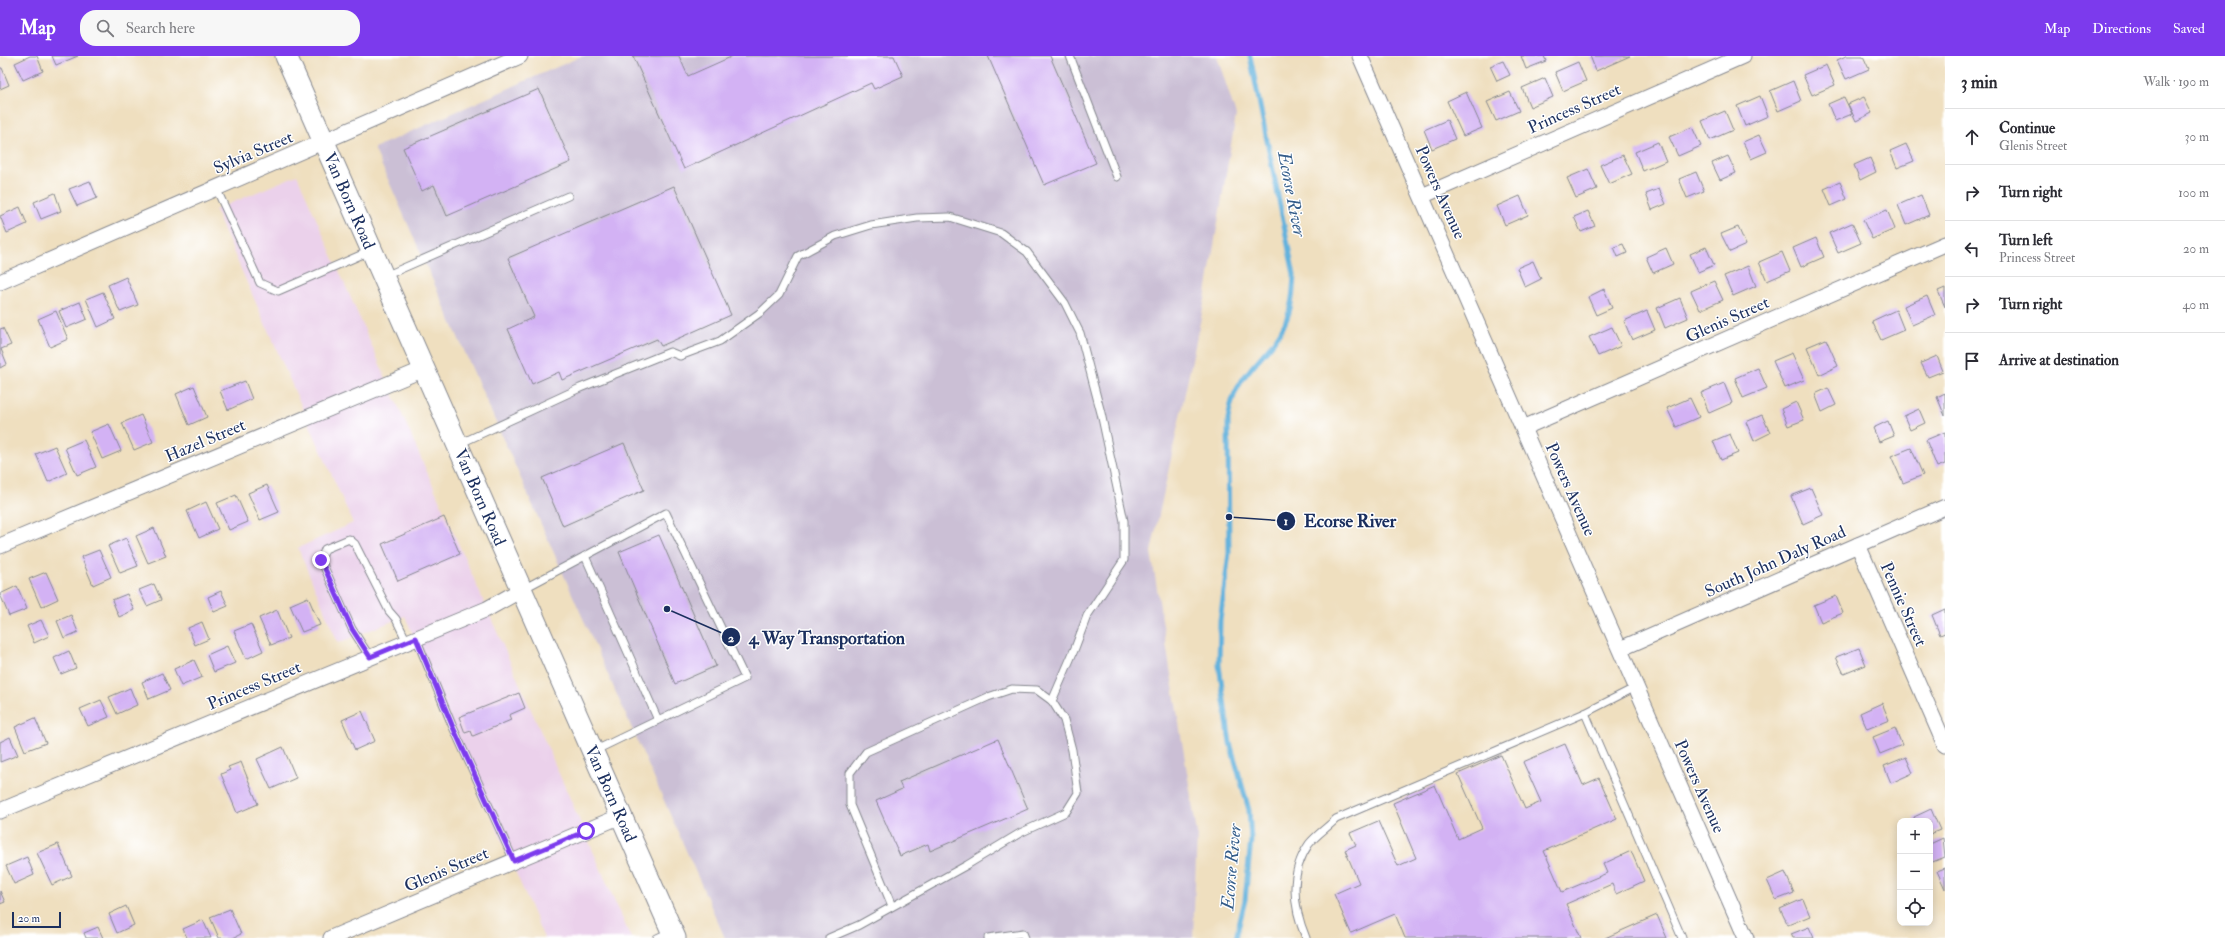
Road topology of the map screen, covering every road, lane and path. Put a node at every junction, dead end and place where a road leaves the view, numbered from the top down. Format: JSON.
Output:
{"nodes":[{"id":1,"x":286,"y":56,"type":"edge"},
{"id":2,"x":520,"y":56,"type":"edge"},
{"id":3,"x":1070,"y":56,"type":"edge"},
{"id":4,"x":1360,"y":56,"type":"edge"},
{"id":5,"x":1742,"y":56,"type":"edge"},
{"id":6,"x":324,"y":142,"type":"junction"},
{"id":7,"x":1116,"y":177,"type":"dead end"},
{"id":8,"x":216,"y":188,"type":"junction"},
{"id":9,"x":568,"y":196,"type":"dead end"},
{"id":10,"x":1422,"y":196,"type":"junction"},
{"id":11,"x":1945,"y":244,"type":"edge"},
{"id":12,"x":372,"y":250,"type":"junction"},
{"id":13,"x":383,"y":277,"type":"junction"},
{"id":14,"x":0,"y":282,"type":"edge"},
{"id":15,"x":424,"y":369,"type":"junction"},
{"id":16,"x":1523,"y":428,"type":"junction"},
{"id":17,"x":457,"y":445,"type":"junction"},
{"id":18,"x":1945,"y":508,"type":"edge"},
{"id":19,"x":1858,"y":545,"type":"junction"},
{"id":20,"x":0,"y":546,"type":"edge"},
{"id":21,"x":585,"y":556,"type":"junction"},
{"id":22,"x":521,"y":590,"type":"junction"},
{"id":23,"x":411,"y":640,"type":"junction"},
{"id":24,"x":1620,"y":649,"type":"junction"},
{"id":25,"x":370,"y":657,"type":"junction"},
{"id":26,"x":1636,"y":687,"type":"junction"},
{"id":27,"x":1052,"y":701,"type":"junction"},
{"id":28,"x":1585,"y":713,"type":"junction"},
{"id":29,"x":658,"y":720,"type":"junction"},
{"id":30,"x":1945,"y":745,"type":"edge"},
{"id":31,"x":592,"y":752,"type":"junction"},
{"id":32,"x":0,"y":811,"type":"edge"},
{"id":33,"x":621,"y":816,"type":"junction"},
{"id":34,"x":514,"y":861,"type":"junction"},
{"id":35,"x":892,"y":906,"type":"junction"},
{"id":36,"x":668,"y":936,"type":"edge"},
{"id":37,"x":331,"y":938,"type":"edge"},
{"id":38,"x":829,"y":938,"type":"edge"},
{"id":39,"x":988,"y":938,"type":"edge"},
{"id":40,"x":1025,"y":938,"type":"edge"},
{"id":41,"x":1306,"y":938,"type":"edge"},
{"id":42,"x":1682,"y":938,"type":"edge"},
{"id":43,"x":1746,"y":938,"type":"edge"}],
"edges":[{"from":1,"to":6,"type":"main road","name":"Van Born Road"},
{"from":2,"to":6,"type":"street","name":"Sylvia Street"},
{"from":3,"to":7,"type":"lane"},
{"from":4,"to":10,"type":"street","name":"Powers Avenue"},
{"from":5,"to":10,"type":"street","name":"Princess Street"},
{"from":6,"to":8,"type":"street","name":"Sylvia Street"},
{"from":6,"to":12,"type":"main road","name":"Van Born Road"},
{"from":8,"to":12,"type":"lane"},
{"from":8,"to":14,"type":"street","name":"Sylvia Street"},
{"from":9,"to":13,"type":"lane"},
{"from":10,"to":16,"type":"street","name":"Powers Avenue"},
{"from":11,"to":16,"type":"street","name":"Glenis Street"},
{"from":12,"to":13,"type":"main road","name":"Van Born Road"},
{"from":13,"to":15,"type":"main road","name":"Van Born Road"},
{"from":15,"to":17,"type":"main road","name":"Van Born Road"},
{"from":15,"to":20,"type":"street","name":"Hazel Street"},
{"from":16,"to":24,"type":"street","name":"Powers Avenue"},
{"from":17,"to":22,"type":"main road","name":"Van Born Road"},
{"from":17,"to":27,"type":"lane"},
{"from":18,"to":19,"type":"street","name":"South John Daly Road"},
{"from":19,"to":24,"type":"street","name":"South John Daly Road"},
{"from":19,"to":30,"type":"street","name":"Pennie Street"},
{"from":21,"to":22,"type":"lane"},
{"from":21,"to":29,"type":"lane"},
{"from":21,"to":29,"type":"lane"},
{"from":22,"to":23,"type":"street","name":"Princess Street"},
{"from":22,"to":31,"type":"main road","name":"Van Born Road"},
{"from":23,"to":25,"type":"street","name":"Princess Street"},
{"from":23,"to":25,"type":"lane"},
{"from":23,"to":34,"type":"lane"},
{"from":24,"to":26,"type":"street","name":"Powers Avenue"},
{"from":25,"to":32,"type":"street","name":"Princess Street"},
{"from":26,"to":28,"type":"lane"},
{"from":26,"to":43,"type":"street","name":"Powers Avenue"},
{"from":27,"to":35,"type":"lane"},
{"from":27,"to":35,"type":"lane"},
{"from":28,"to":41,"type":"lane"},
{"from":28,"to":42,"type":"lane"},
{"from":29,"to":31,"type":"lane"},
{"from":31,"to":33,"type":"main road","name":"Van Born Road"},
{"from":33,"to":34,"type":"street","name":"Glenis Street"},
{"from":33,"to":36,"type":"main road","name":"Van Born Road"},
{"from":34,"to":37,"type":"street","name":"Glenis Street"},
{"from":35,"to":38,"type":"lane"},
{"from":39,"to":40,"type":"lane"}]}
